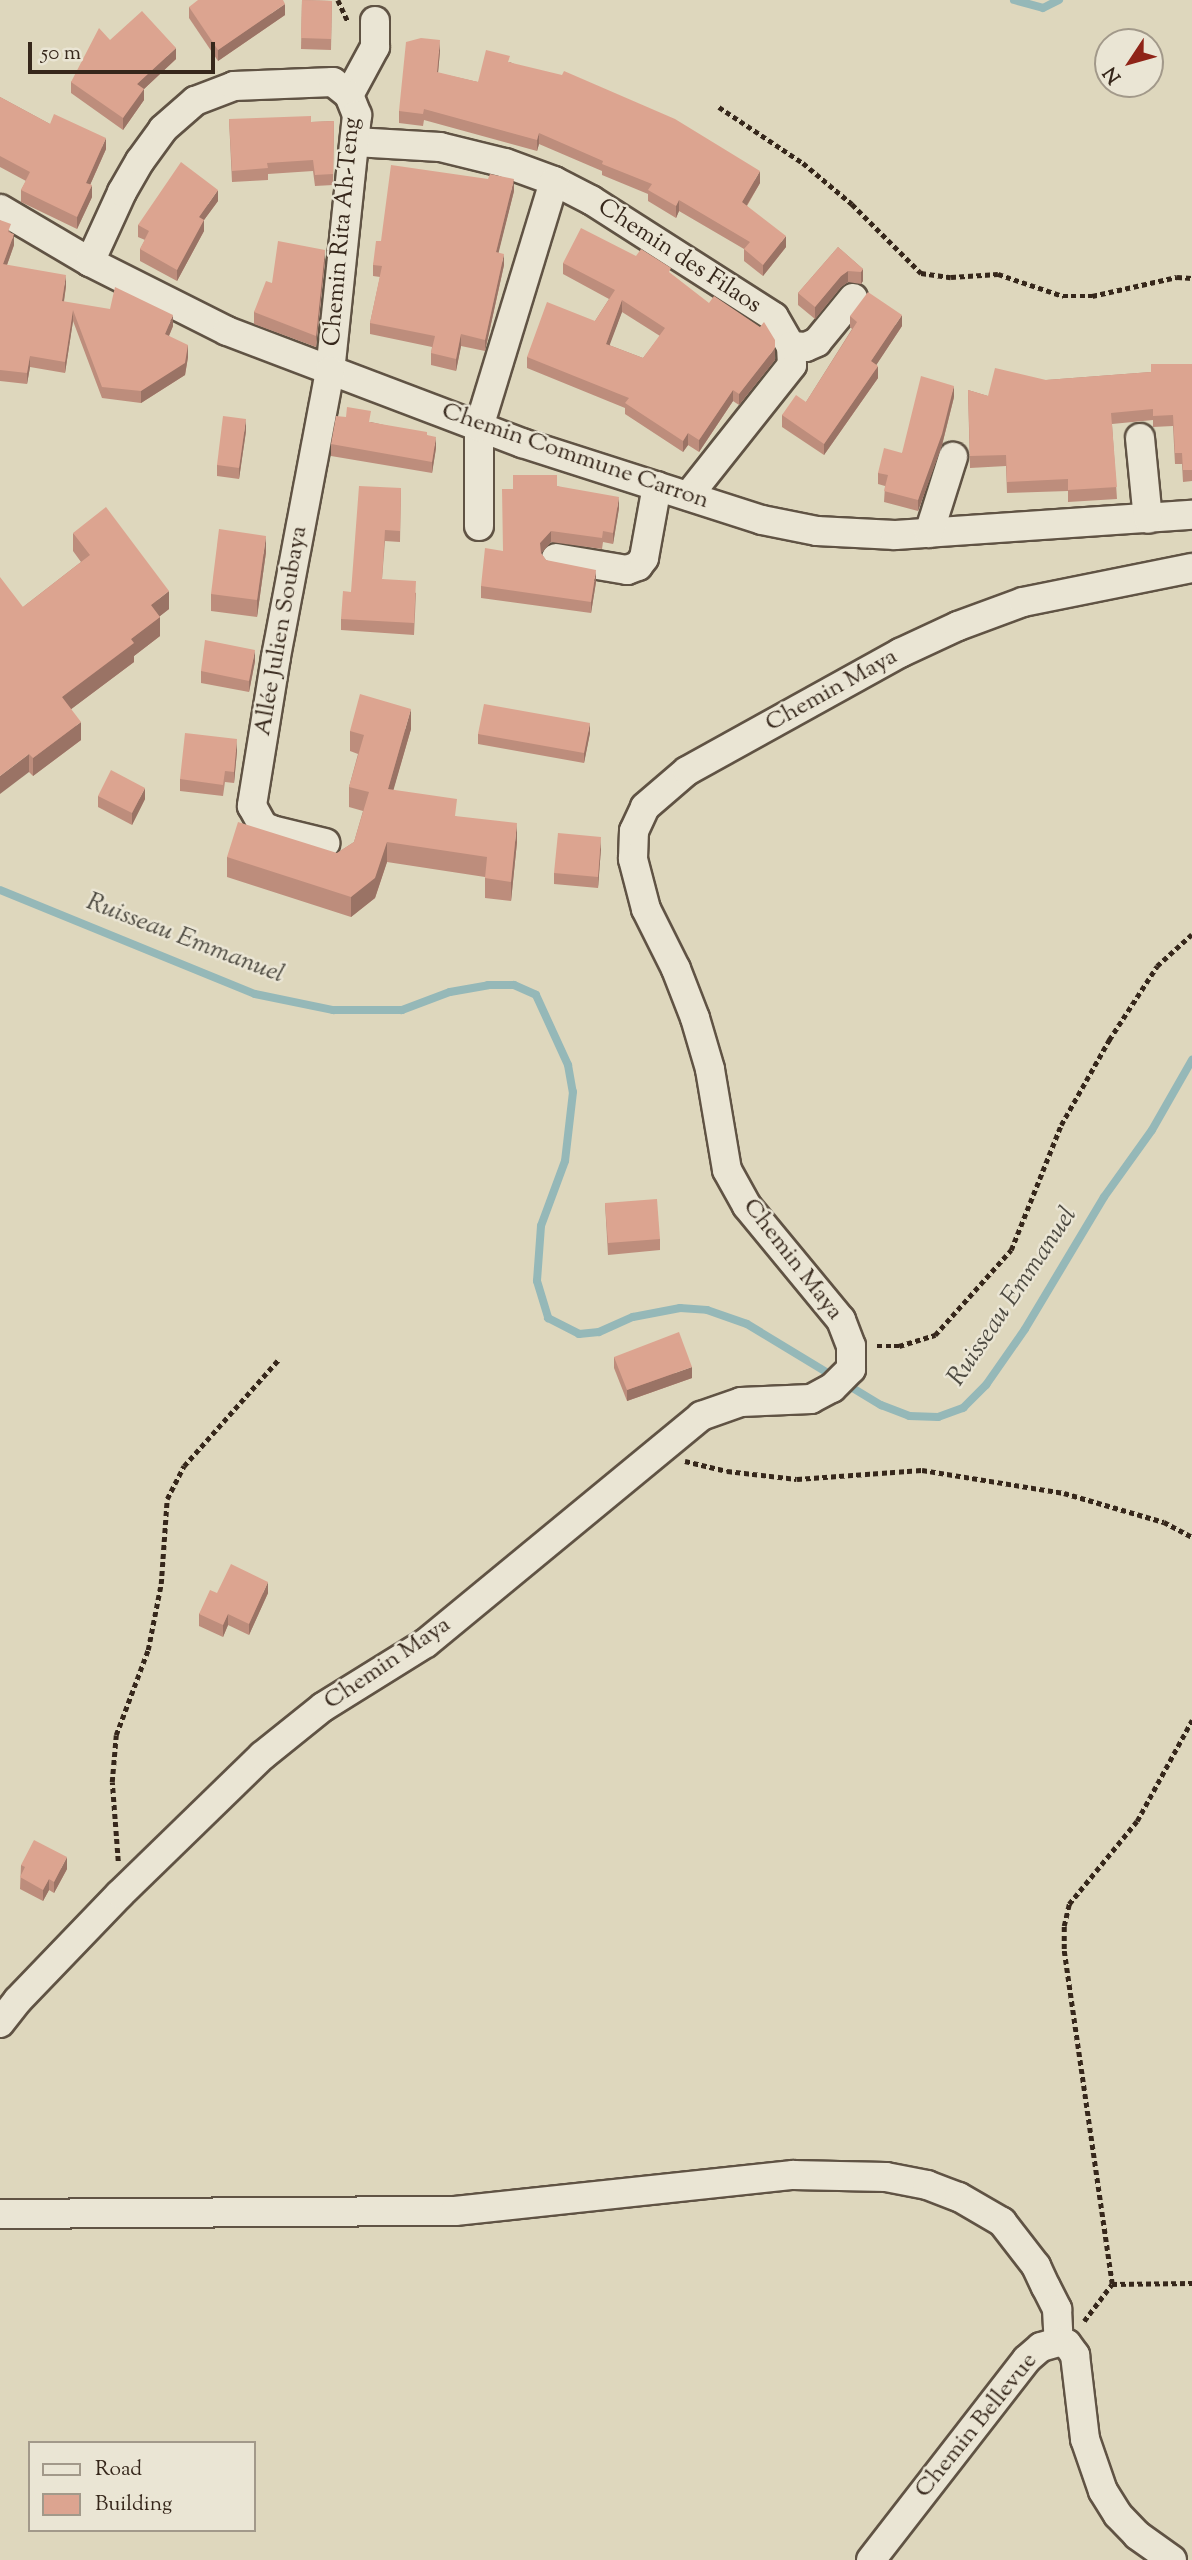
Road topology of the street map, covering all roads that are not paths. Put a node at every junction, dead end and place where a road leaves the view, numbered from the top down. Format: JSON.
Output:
{"nodes":[{"id":1,"x":375,"y":21,"type":"dead end"},
{"id":2,"x":349,"y":95,"type":"junction"},
{"id":3,"x":355,"y":142,"type":"junction"},
{"id":4,"x":554,"y":181,"type":"junction"},
{"id":5,"x":0,"y":209,"type":"edge"},
{"id":6,"x":90,"y":262,"type":"junction"},
{"id":7,"x":853,"y":298,"type":"dead end"},
{"id":8,"x":791,"y":346,"type":"junction"},
{"id":9,"x":330,"y":371,"type":"junction"},
{"id":10,"x":479,"y":427,"type":"junction"},
{"id":11,"x":1140,"y":439,"type":"dead end"},
{"id":12,"x":953,"y":457,"type":"dead end"},
{"id":13,"x":657,"y":486,"type":"junction"},
{"id":14,"x":688,"y":496,"type":"junction"},
{"id":15,"x":1192,"y":515,"type":"edge"},
{"id":16,"x":1148,"y":519,"type":"junction"},
{"id":17,"x":479,"y":526,"type":"dead end"},
{"id":18,"x":929,"y":533,"type":"junction"},
{"id":19,"x":556,"y":558,"type":"dead end"},
{"id":20,"x":1192,"y":568,"type":"edge"},
{"id":21,"x":325,"y":843,"type":"dead end"},
{"id":22,"x":0,"y":2023,"type":"edge"},
{"id":23,"x":0,"y":2214,"type":"edge"},
{"id":24,"x":1063,"y":2343,"type":"junction"},
{"id":25,"x":871,"y":2560,"type":"edge"},
{"id":26,"x":1172,"y":2560,"type":"edge"}],
"edges":[{"from":1,"to":2,"type":"street","name":"Chemin Rita Ah-Teng"},
{"from":2,"to":3,"type":"street","name":"Chemin Rita Ah-Teng"},
{"from":2,"to":6,"type":"street","name":"Chemin Rita Ah-Teng"},
{"from":3,"to":4,"type":"street","name":"Chemin des Filaos"},
{"from":3,"to":9,"type":"street","name":"Chemin Rita Ah-Teng"},
{"from":4,"to":8,"type":"street","name":"Chemin des Filaos"},
{"from":4,"to":10,"type":"street"},
{"from":5,"to":6,"type":"street","name":"Chemin Commune Carron"},
{"from":6,"to":9,"type":"street","name":"Chemin Commune Carron"},
{"from":7,"to":8,"type":"street"},
{"from":8,"to":14,"type":"street"},
{"from":9,"to":10,"type":"street","name":"Chemin Commune Carron"},
{"from":9,"to":21,"type":"street","name":"Allée Julien Soubaya"},
{"from":10,"to":13,"type":"street","name":"Chemin Commune Carron"},
{"from":10,"to":17,"type":"street"},
{"from":11,"to":16,"type":"street"},
{"from":12,"to":18,"type":"street"},
{"from":13,"to":14,"type":"street","name":"Chemin Commune Carron"},
{"from":13,"to":19,"type":"street"},
{"from":14,"to":18,"type":"street","name":"Chemin Commune Carron"},
{"from":15,"to":16,"type":"street","name":"Chemin Commune Carron"},
{"from":16,"to":18,"type":"street","name":"Chemin Commune Carron"},
{"from":20,"to":22,"type":"street","name":"Chemin Maya"},
{"from":23,"to":24,"type":"street"},
{"from":24,"to":25,"type":"street","name":"Chemin Bellevue"},
{"from":24,"to":26,"type":"street","name":"Chemin Bellevue"}]}
